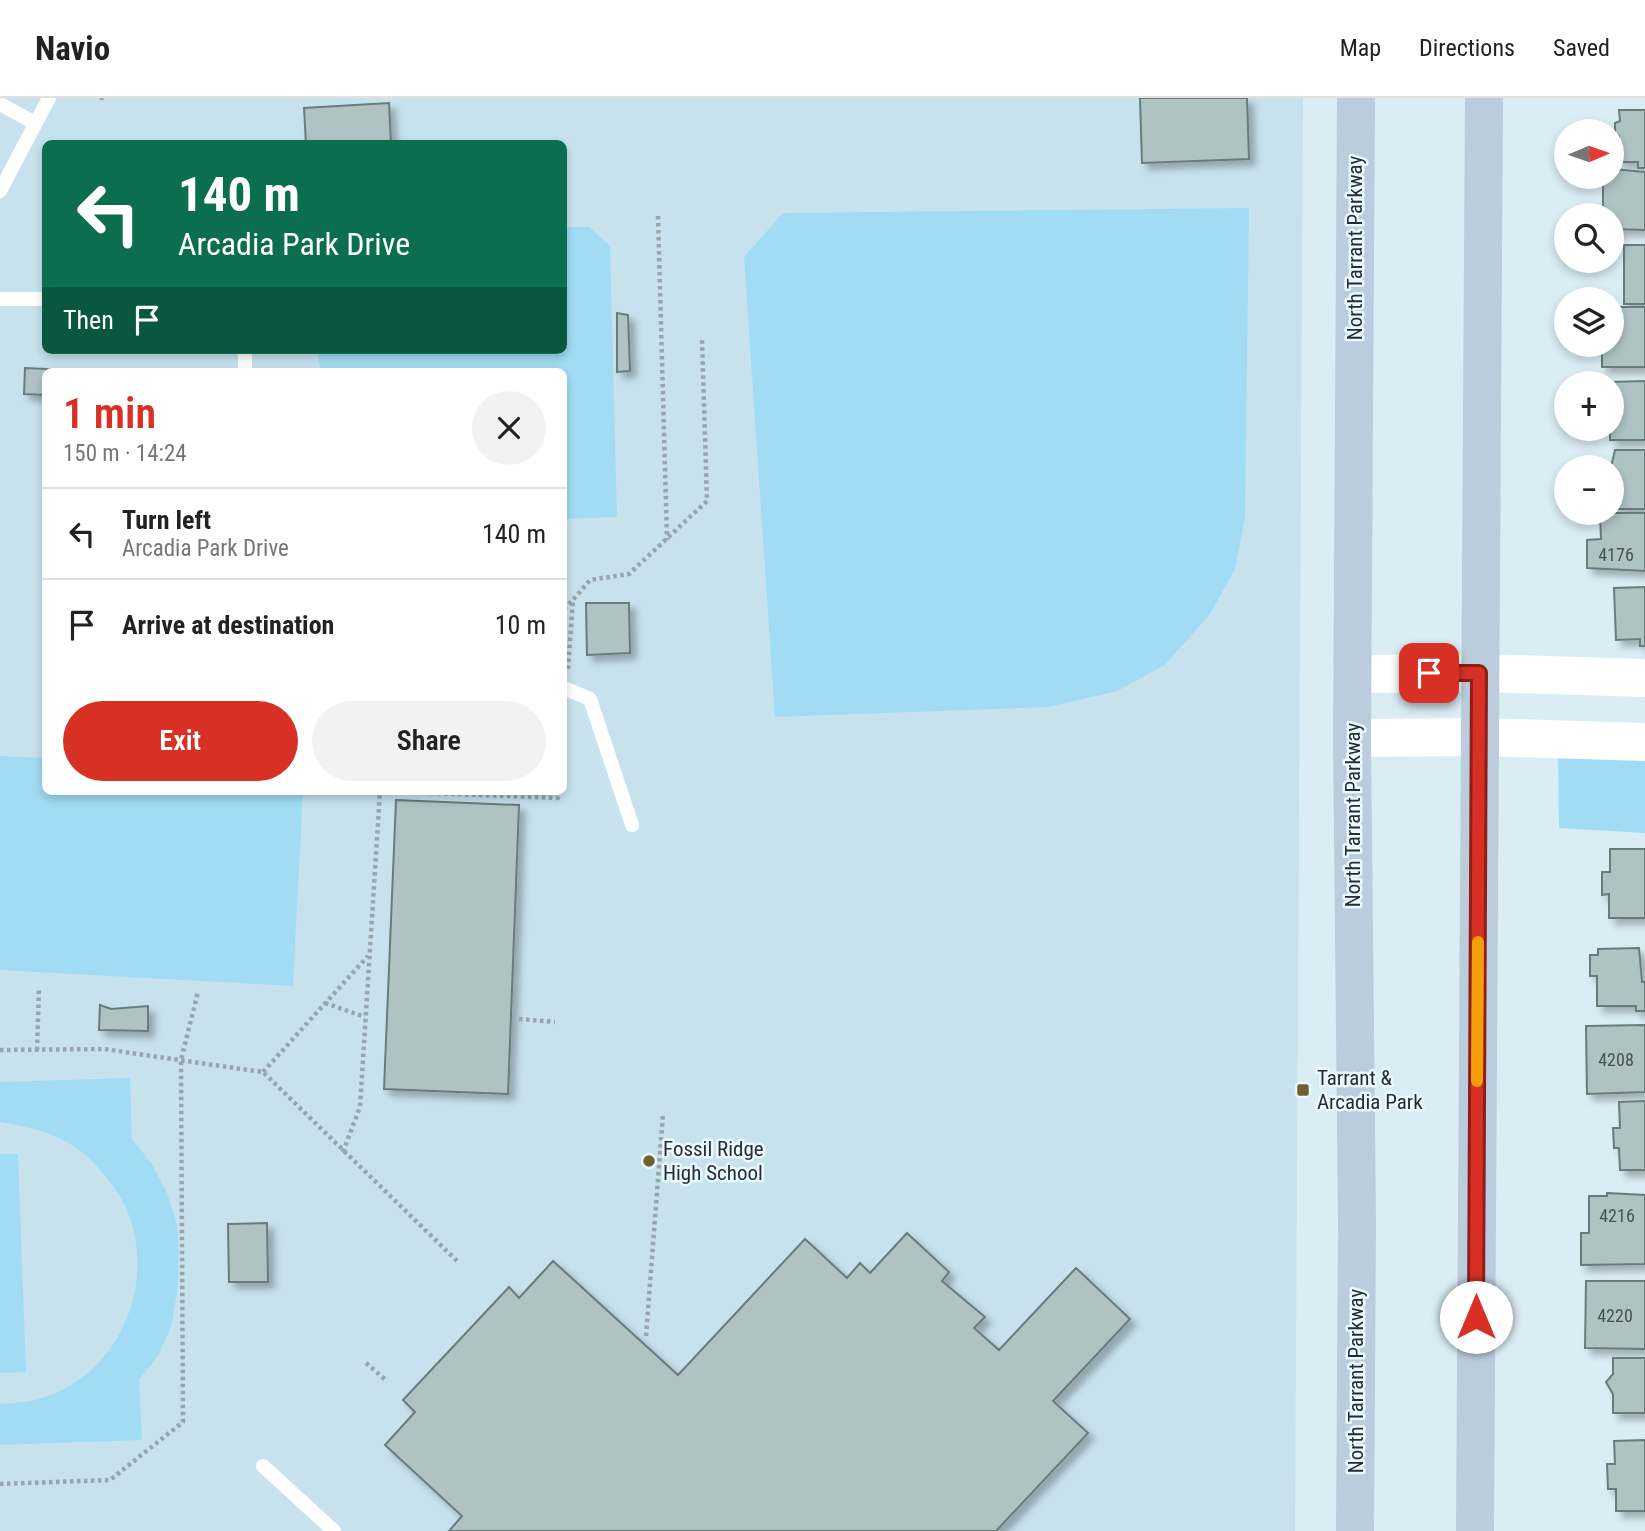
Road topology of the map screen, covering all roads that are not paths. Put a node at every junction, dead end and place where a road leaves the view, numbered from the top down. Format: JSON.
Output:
{"nodes":[{"id":1,"x":49,"y":98,"type":"edge"},
{"id":2,"x":1356,"y":98,"type":"edge"},
{"id":3,"x":1484,"y":98,"type":"edge"},
{"id":4,"x":0,"y":104,"type":"edge"},
{"id":5,"x":35,"y":123,"type":"junction"},
{"id":6,"x":2,"y":184,"type":"edge"},
{"id":7,"x":0,"y":299,"type":"edge"},
{"id":8,"x":42,"y":299,"type":"edge"},
{"id":9,"x":1479,"y":673,"type":"junction"},
{"id":10,"x":1352,"y":674,"type":"junction"},
{"id":11,"x":1645,"y":678,"type":"edge"},
{"id":12,"x":567,"y":689,"type":"edge"},
{"id":13,"x":1479,"y":737,"type":"junction"},
{"id":14,"x":1352,"y":738,"type":"junction"},
{"id":15,"x":1645,"y":742,"type":"edge"},
{"id":16,"x":632,"y":825,"type":"dead end"},
{"id":17,"x":264,"y":1466,"type":"dead end"},
{"id":18,"x":334,"y":1531,"type":"edge"},
{"id":19,"x":1355,"y":1531,"type":"edge"},
{"id":20,"x":1475,"y":1531,"type":"edge"}],
"edges":[{"from":1,"to":5,"type":"lane"},
{"from":2,"to":10,"type":"main road","name":"North Tarrant Parkway"},
{"from":3,"to":9,"type":"main road"},
{"from":4,"to":5,"type":"lane"},
{"from":5,"to":6,"type":"lane"},
{"from":7,"to":8,"type":"lane"},
{"from":9,"to":10,"type":"street"},
{"from":9,"to":11,"type":"street"},
{"from":9,"to":13,"type":"main road"},
{"from":10,"to":14,"type":"main road","name":"North Tarrant Parkway"},
{"from":12,"to":16,"type":"lane"},
{"from":13,"to":14,"type":"street"},
{"from":13,"to":15,"type":"street"},
{"from":13,"to":20,"type":"main road"},
{"from":14,"to":19,"type":"main road","name":"North Tarrant Parkway"},
{"from":17,"to":18,"type":"lane"}]}
